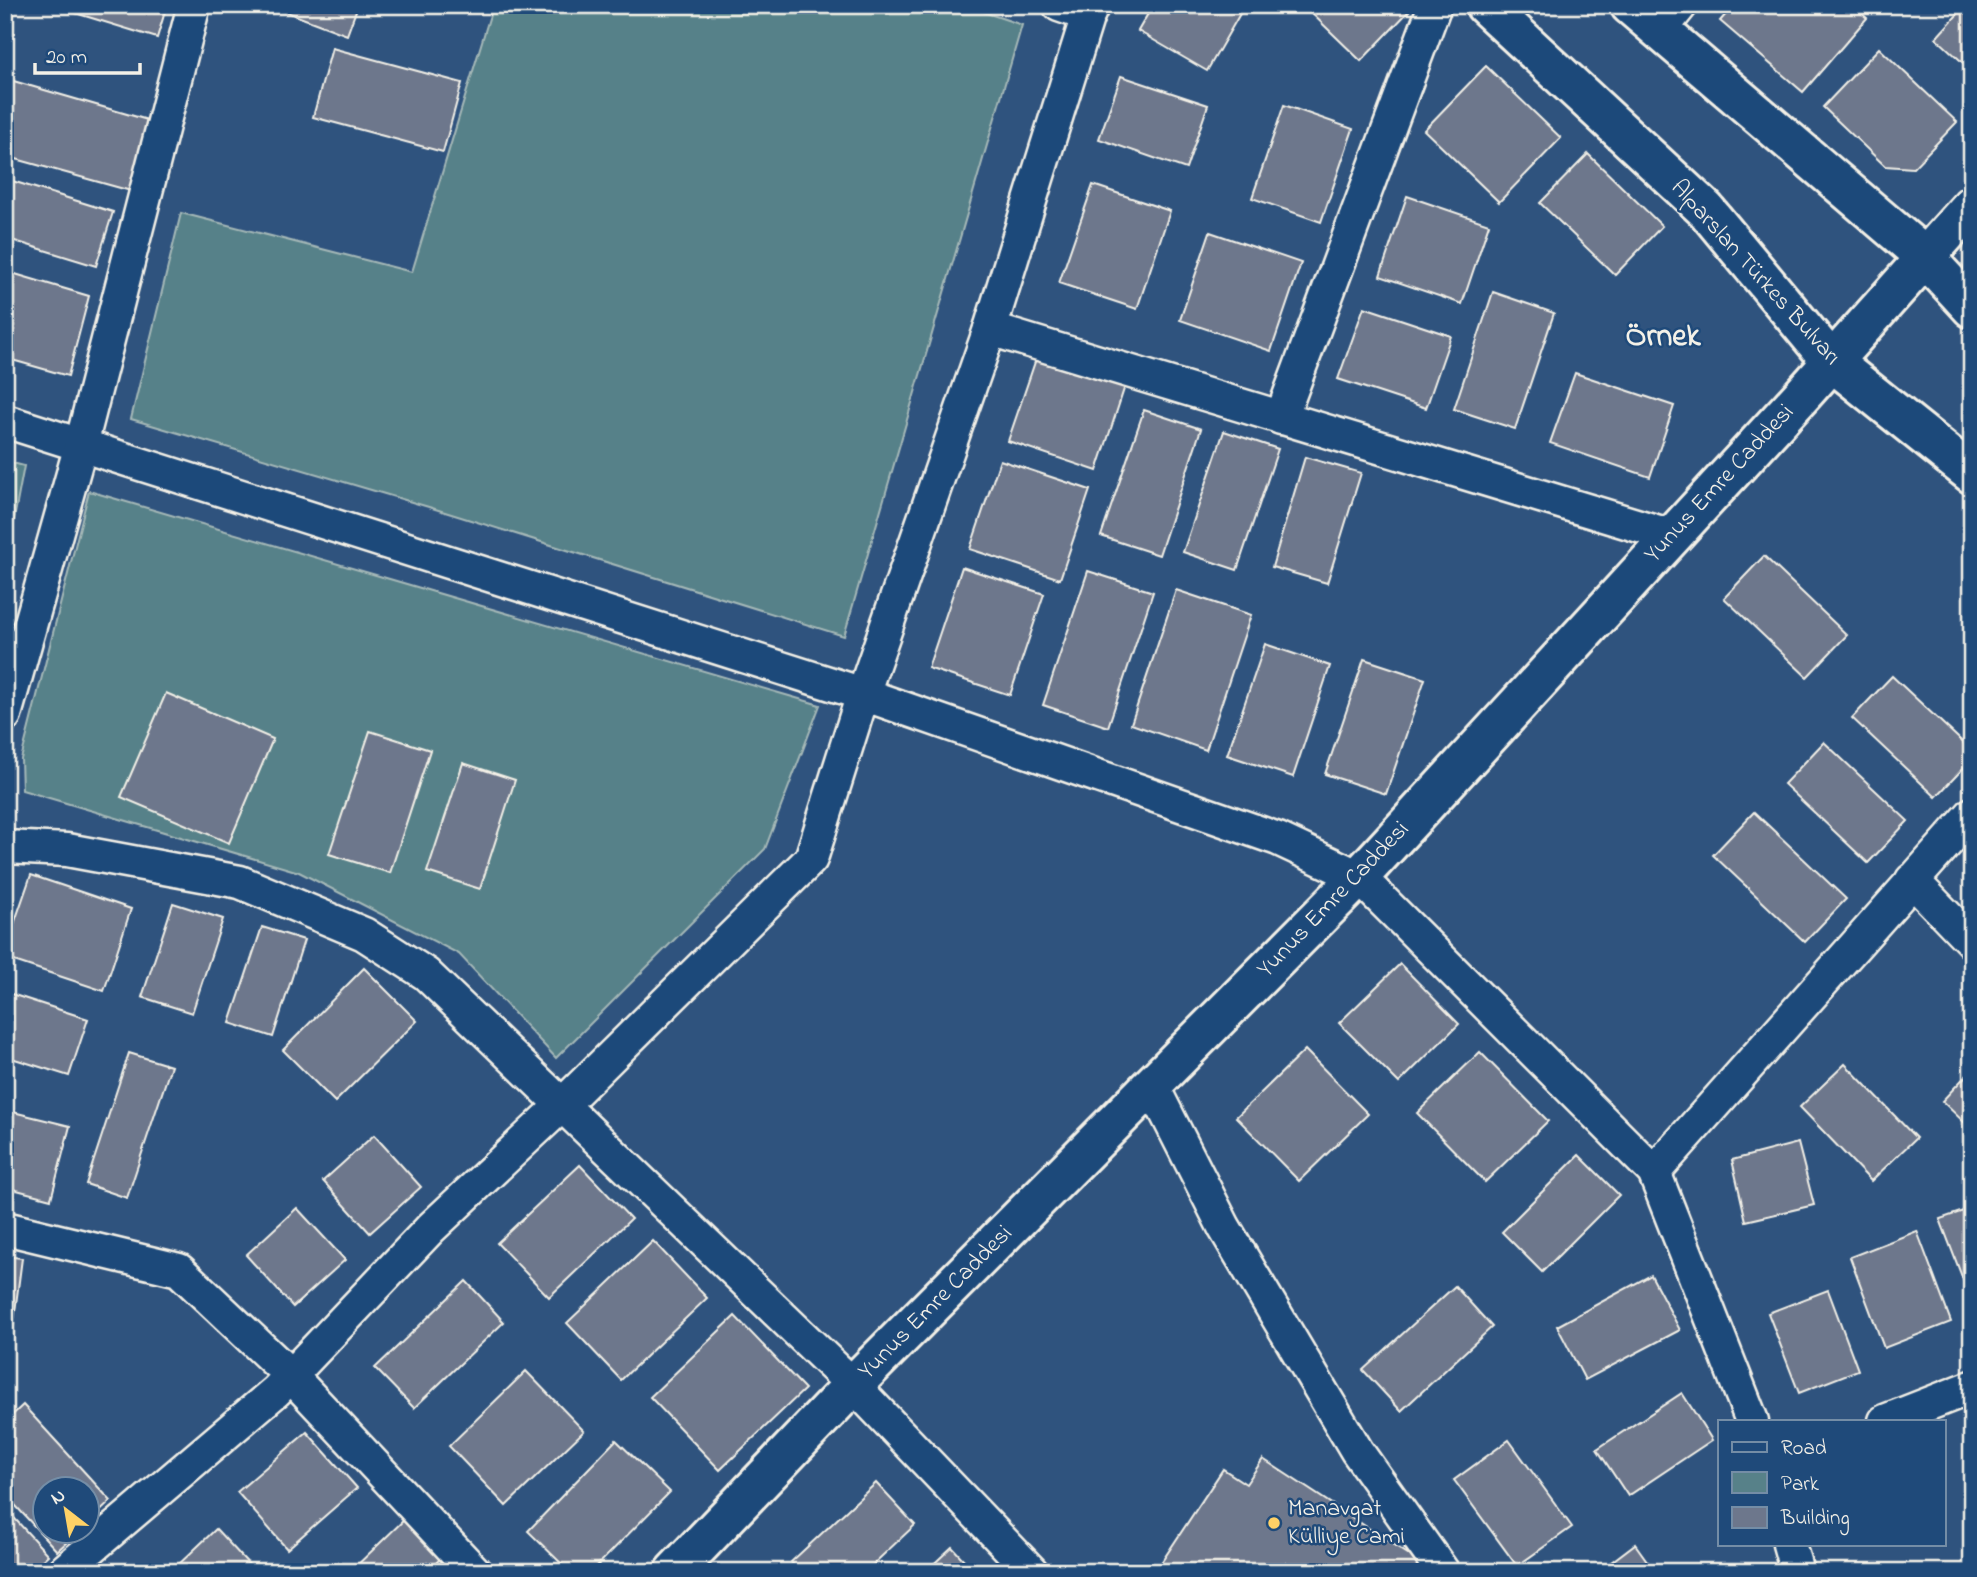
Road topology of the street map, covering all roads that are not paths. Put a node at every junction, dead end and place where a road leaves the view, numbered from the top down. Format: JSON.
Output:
{"nodes":[{"id":1,"x":194,"y":5,"type":"edge"},
{"id":2,"x":1435,"y":5,"type":"edge"},
{"id":3,"x":1485,"y":5,"type":"edge"},
{"id":4,"x":1630,"y":5,"type":"edge"},
{"id":5,"x":1080,"y":9,"type":"edge"},
{"id":6,"x":1670,"y":18,"type":"edge"},
{"id":7,"x":1972,"y":205,"type":"edge"},
{"id":8,"x":1925,"y":257,"type":"junction"},
{"id":9,"x":1972,"y":308,"type":"edge"},
{"id":10,"x":990,"y":329,"type":"junction"},
{"id":11,"x":1831,"y":361,"type":"junction"},
{"id":12,"x":1282,"y":418,"type":"junction"},
{"id":13,"x":5,"y":421,"type":"edge"},
{"id":14,"x":81,"y":444,"type":"junction"},
{"id":15,"x":1972,"y":474,"type":"edge"},
{"id":16,"x":1671,"y":536,"type":"junction"},
{"id":17,"x":863,"y":694,"type":"junction"},
{"id":18,"x":5,"y":715,"type":"edge"},
{"id":19,"x":1972,"y":814,"type":"edge"},
{"id":20,"x":5,"y":847,"type":"edge"},
{"id":21,"x":1359,"y":877,"type":"junction"},
{"id":22,"x":1912,"y":880,"type":"junction"},
{"id":23,"x":1972,"y":942,"type":"edge"},
{"id":24,"x":1152,"y":1085,"type":"junction"},
{"id":25,"x":561,"y":1106,"type":"junction"},
{"id":26,"x":1654,"y":1172,"type":"junction"},
{"id":27,"x":5,"y":1228,"type":"edge"},
{"id":28,"x":290,"y":1375,"type":"junction"},
{"id":29,"x":853,"y":1385,"type":"junction"},
{"id":30,"x":1972,"y":1387,"type":"edge"},
{"id":31,"x":1752,"y":1420,"type":"edge"},
{"id":32,"x":1888,"y":1420,"type":"edge"},
{"id":33,"x":1790,"y":1546,"type":"edge"},
{"id":34,"x":63,"y":1572,"type":"edge"},
{"id":35,"x":475,"y":1572,"type":"edge"},
{"id":36,"x":674,"y":1572,"type":"edge"},
{"id":37,"x":1032,"y":1572,"type":"edge"},
{"id":38,"x":1443,"y":1572,"type":"edge"},
{"id":39,"x":1797,"y":1572,"type":"edge"}],
"edges":[{"from":1,"to":14,"type":"street"},
{"from":2,"to":12,"type":"street"},
{"from":3,"to":11,"type":"street","name":"Alparslan Türkes Bulvarı"},
{"from":4,"to":6,"type":"street"},
{"from":5,"to":10,"type":"street"},
{"from":6,"to":8,"type":"street"},
{"from":7,"to":8,"type":"street","name":"Yunus Emre Caddesi"},
{"from":8,"to":9,"type":"street"},
{"from":8,"to":11,"type":"street","name":"Yunus Emre Caddesi"},
{"from":10,"to":12,"type":"street"},
{"from":10,"to":17,"type":"street"},
{"from":11,"to":15,"type":"street","name":"Alparslan Türkes Bulvarı"},
{"from":11,"to":16,"type":"street","name":"Yunus Emre Caddesi"},
{"from":12,"to":16,"type":"street"},
{"from":13,"to":14,"type":"street"},
{"from":14,"to":17,"type":"street"},
{"from":14,"to":18,"type":"street"},
{"from":16,"to":21,"type":"street","name":"Yunus Emre Caddesi"},
{"from":17,"to":21,"type":"street"},
{"from":17,"to":25,"type":"street"},
{"from":19,"to":22,"type":"street"},
{"from":20,"to":25,"type":"street"},
{"from":21,"to":24,"type":"street","name":"Yunus Emre Caddesi"},
{"from":21,"to":26,"type":"street"},
{"from":22,"to":23,"type":"street"},
{"from":22,"to":26,"type":"street"},
{"from":24,"to":29,"type":"street","name":"Yunus Emre Caddesi"},
{"from":24,"to":38,"type":"street"},
{"from":25,"to":28,"type":"street"},
{"from":25,"to":29,"type":"street"},
{"from":26,"to":31,"type":"street"},
{"from":27,"to":28,"type":"street"},
{"from":28,"to":34,"type":"street"},
{"from":28,"to":35,"type":"street"},
{"from":29,"to":36,"type":"street","name":"Yunus Emre Caddesi"},
{"from":29,"to":37,"type":"street"},
{"from":30,"to":32,"type":"street"},
{"from":33,"to":39,"type":"street"}]}
